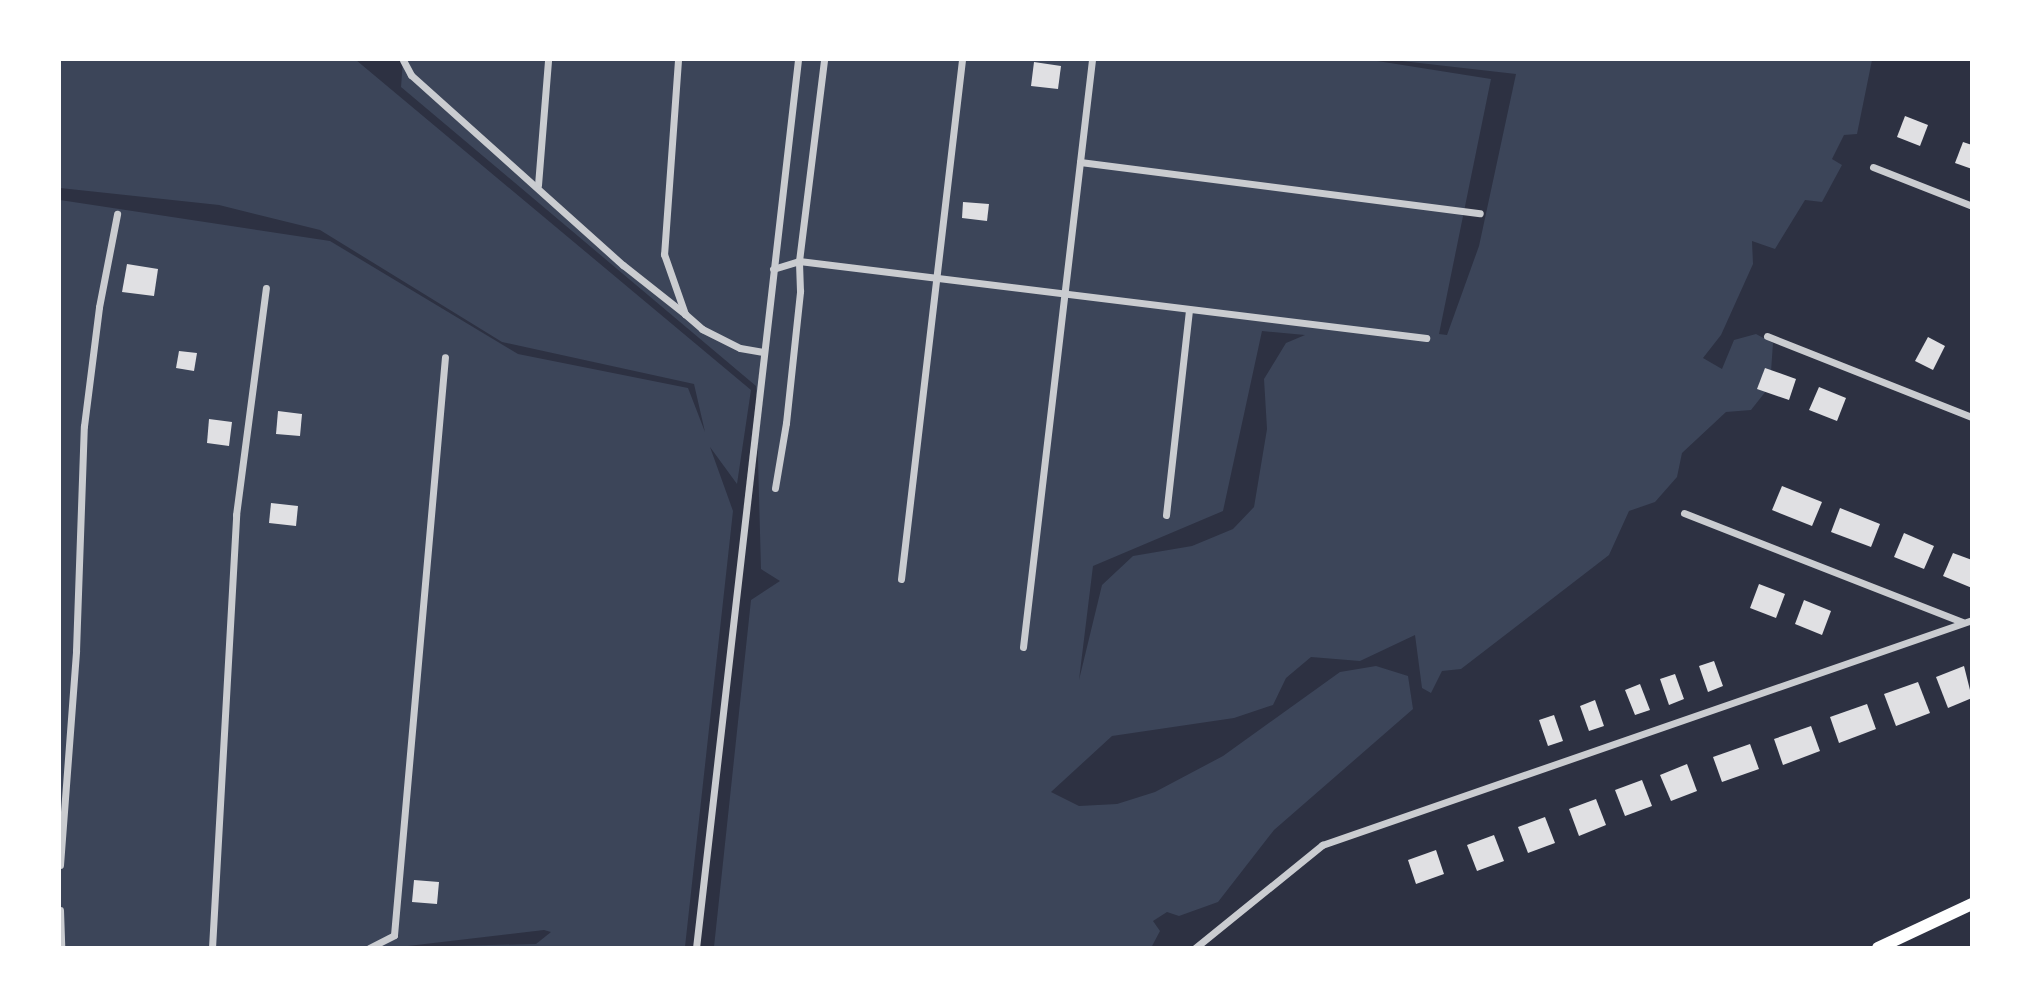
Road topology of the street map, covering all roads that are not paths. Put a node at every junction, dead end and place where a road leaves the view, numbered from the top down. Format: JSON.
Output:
{"nodes":[{"id":1,"x":403,"y":60,"type":"edge"},
{"id":2,"x":548,"y":60,"type":"edge"},
{"id":3,"x":678,"y":60,"type":"edge"},
{"id":4,"x":798,"y":60,"type":"edge"},
{"id":5,"x":824,"y":60,"type":"edge"},
{"id":6,"x":962,"y":60,"type":"edge"},
{"id":7,"x":1092,"y":60,"type":"edge"},
{"id":8,"x":1080,"y":163,"type":"junction"},
{"id":9,"x":1873,"y":167,"type":"dead end"},
{"id":10,"x":538,"y":185,"type":"junction"},
{"id":11,"x":1972,"y":206,"type":"edge"},
{"id":12,"x":1480,"y":213,"type":"dead end"},
{"id":13,"x":117,"y":214,"type":"dead end"},
{"id":14,"x":799,"y":261,"type":"junction"},
{"id":15,"x":773,"y":269,"type":"junction"},
{"id":16,"x":936,"y":280,"type":"junction"},
{"id":17,"x":266,"y":288,"type":"dead end"},
{"id":18,"x":1061,"y":295,"type":"junction"},
{"id":19,"x":1189,"y":310,"type":"junction"},
{"id":20,"x":685,"y":314,"type":"junction"},
{"id":21,"x":1767,"y":336,"type":"dead end"},
{"id":22,"x":1426,"y":338,"type":"dead end"},
{"id":23,"x":762,"y":352,"type":"junction"},
{"id":24,"x":445,"y":358,"type":"dead end"},
{"id":25,"x":1972,"y":417,"type":"edge"},
{"id":26,"x":775,"y":488,"type":"dead end"},
{"id":27,"x":1684,"y":513,"type":"dead end"},
{"id":28,"x":1166,"y":515,"type":"dead end"},
{"id":29,"x":901,"y":579,"type":"dead end"},
{"id":30,"x":1967,"y":621,"type":"edge"},
{"id":31,"x":1023,"y":647,"type":"dead end"},
{"id":32,"x":60,"y":865,"type":"edge"},
{"id":33,"x":1972,"y":904,"type":"edge"},
{"id":34,"x":60,"y":910,"type":"edge"},
{"id":35,"x":61,"y":947,"type":"edge"},
{"id":36,"x":212,"y":947,"type":"edge"},
{"id":37,"x":369,"y":947,"type":"edge"},
{"id":38,"x":696,"y":947,"type":"edge"},
{"id":39,"x":1195,"y":947,"type":"edge"},
{"id":40,"x":1878,"y":947,"type":"edge"}],
"edges":[{"from":1,"to":10,"type":"street"},
{"from":2,"to":10,"type":"street"},
{"from":3,"to":20,"type":"street"},
{"from":4,"to":15,"type":"street"},
{"from":5,"to":14,"type":"street"},
{"from":6,"to":16,"type":"street"},
{"from":7,"to":8,"type":"street"},
{"from":8,"to":12,"type":"street"},
{"from":8,"to":18,"type":"street"},
{"from":9,"to":11,"type":"street"},
{"from":10,"to":20,"type":"street"},
{"from":13,"to":32,"type":"street"},
{"from":14,"to":15,"type":"street"},
{"from":14,"to":16,"type":"street"},
{"from":14,"to":26,"type":"street"},
{"from":15,"to":23,"type":"street"},
{"from":16,"to":18,"type":"street"},
{"from":16,"to":29,"type":"street"},
{"from":17,"to":36,"type":"street"},
{"from":18,"to":19,"type":"street"},
{"from":18,"to":31,"type":"street"},
{"from":19,"to":22,"type":"street"},
{"from":19,"to":28,"type":"street"},
{"from":20,"to":23,"type":"street"},
{"from":21,"to":25,"type":"street"},
{"from":23,"to":38,"type":"street"},
{"from":24,"to":37,"type":"street"},
{"from":27,"to":30,"type":"street"},
{"from":30,"to":39,"type":"street"},
{"from":33,"to":40,"type":"main road"},
{"from":34,"to":35,"type":"street"}]}
